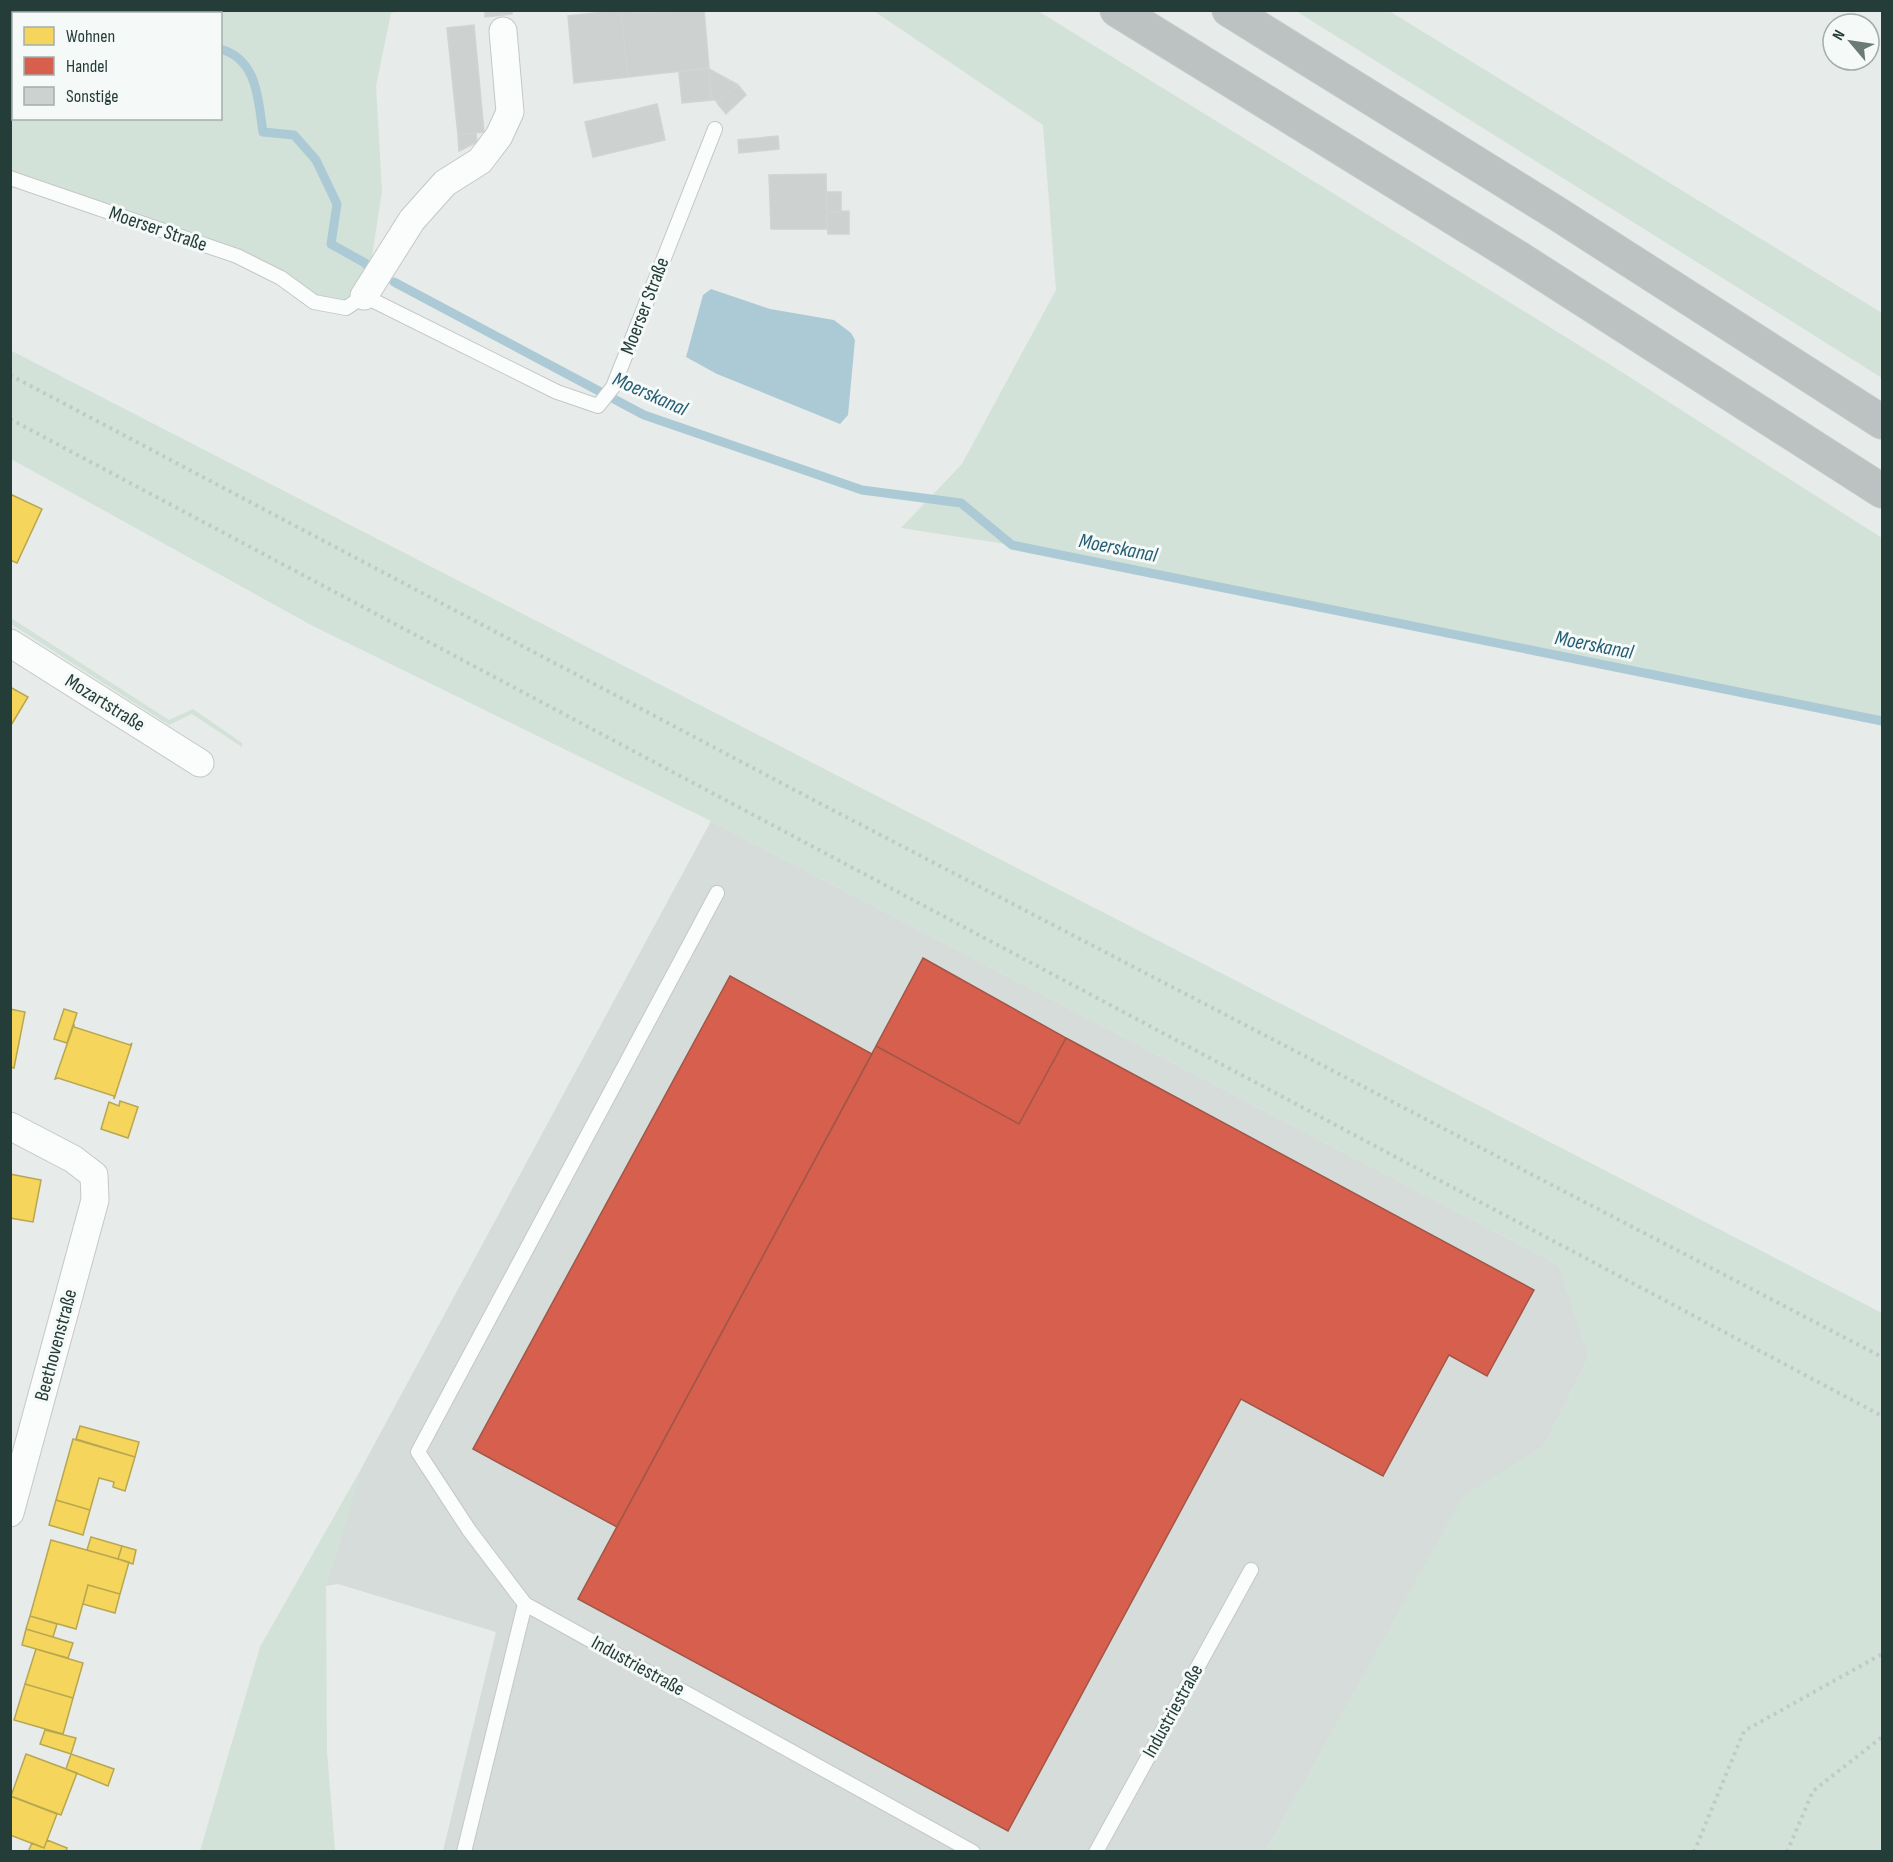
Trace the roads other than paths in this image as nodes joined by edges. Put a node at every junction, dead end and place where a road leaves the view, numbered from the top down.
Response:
1 (1117, 10) edge
2 (1229, 10) edge
3 (503, 31) dead end
4 (715, 129) dead end
5 (10, 178) edge
6 (364, 296) junction
7 (1882, 422) edge
8 (1882, 491) edge
9 (10, 643) edge
10 (200, 763) dead end
11 (717, 893) dead end
12 (10, 1126) edge
13 (10, 1513) edge
14 (1251, 1570) dead end
15 (525, 1604) junction
16 (464, 1851) edge
17 (973, 1851) edge
18 (1096, 1851) edge

1 - 8 highway
2 - 7 highway
3 - 6 street
4 - 6 lane, Moerser Straße
5 - 6 lane, Moerser Straße
9 - 10 street, Mozartstraße
11 - 15 lane
12 - 13 street, Beethovenstraße
14 - 18 lane, Industriestraße
15 - 16 lane
15 - 17 lane, Industriestraße

